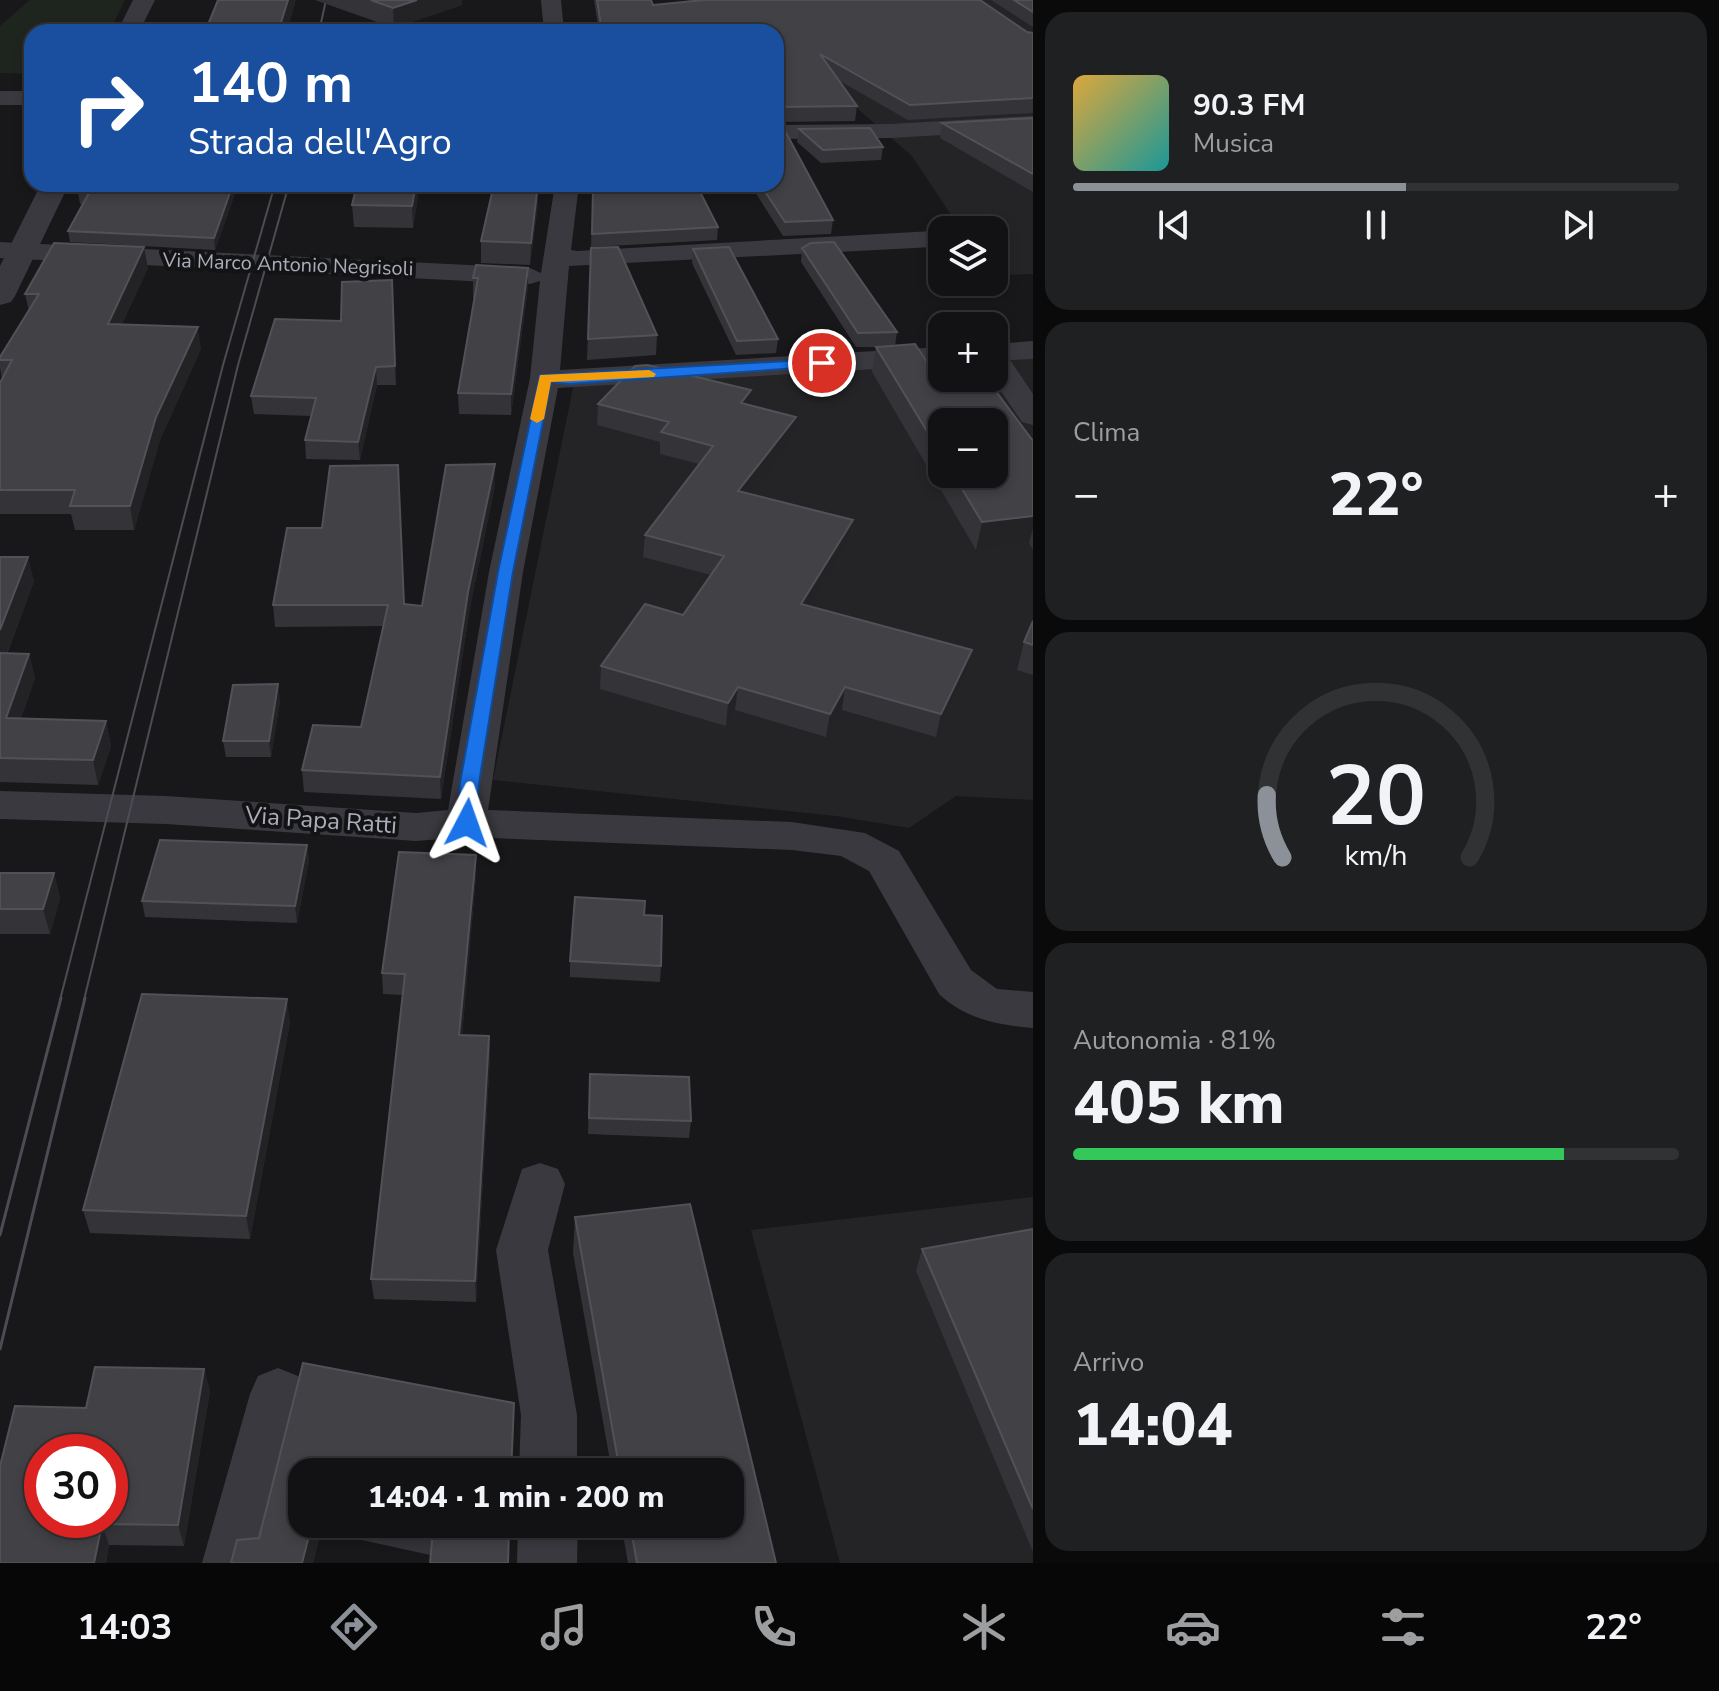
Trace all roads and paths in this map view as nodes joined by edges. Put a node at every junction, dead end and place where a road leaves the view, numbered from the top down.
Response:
1 (144, 0) edge
2 (551, 0) edge
3 (132, 24) edge
4 (553, 24) edge
5 (0, 98) edge
6 (24, 98) edge
7 (1033, 123) edge
8 (784, 132) edge
9 (50, 192) edge
10 (566, 192) edge
11 (928, 239) edge
12 (11, 250) edge
13 (556, 267) junction
14 (0, 296) edge
15 (1033, 350) edge
16 (1008, 354) edge
17 (928, 357) edge
18 (545, 378) junction
19 (1008, 378) edge
20 (1033, 416) edge
21 (0, 805) edge
22 (467, 823) junction
23 (1033, 1010) edge
24 (540, 1184) dead end
25 (278, 1394) dead end
26 (548, 1458) edge
27 (548, 1538) edge
28 (232, 1563) edge
29 (547, 1563) edge

1 - 3 street
2 - 4 street
5 - 6 street
7 - 8 street
9 - 12 street
10 - 13 street
11 - 13 street, Via Marco Antonio Negrisoli
12 - 13 street, Via Marco Antonio Negrisoli
12 - 14 street
13 - 18 street
15 - 16 street
17 - 18 street
18 - 22 street
19 - 20 street
21 - 22 street, Via Papa Ratti
22 - 23 street, Via Papa Ratti
24 - 26 street
25 - 28 street
27 - 29 street

